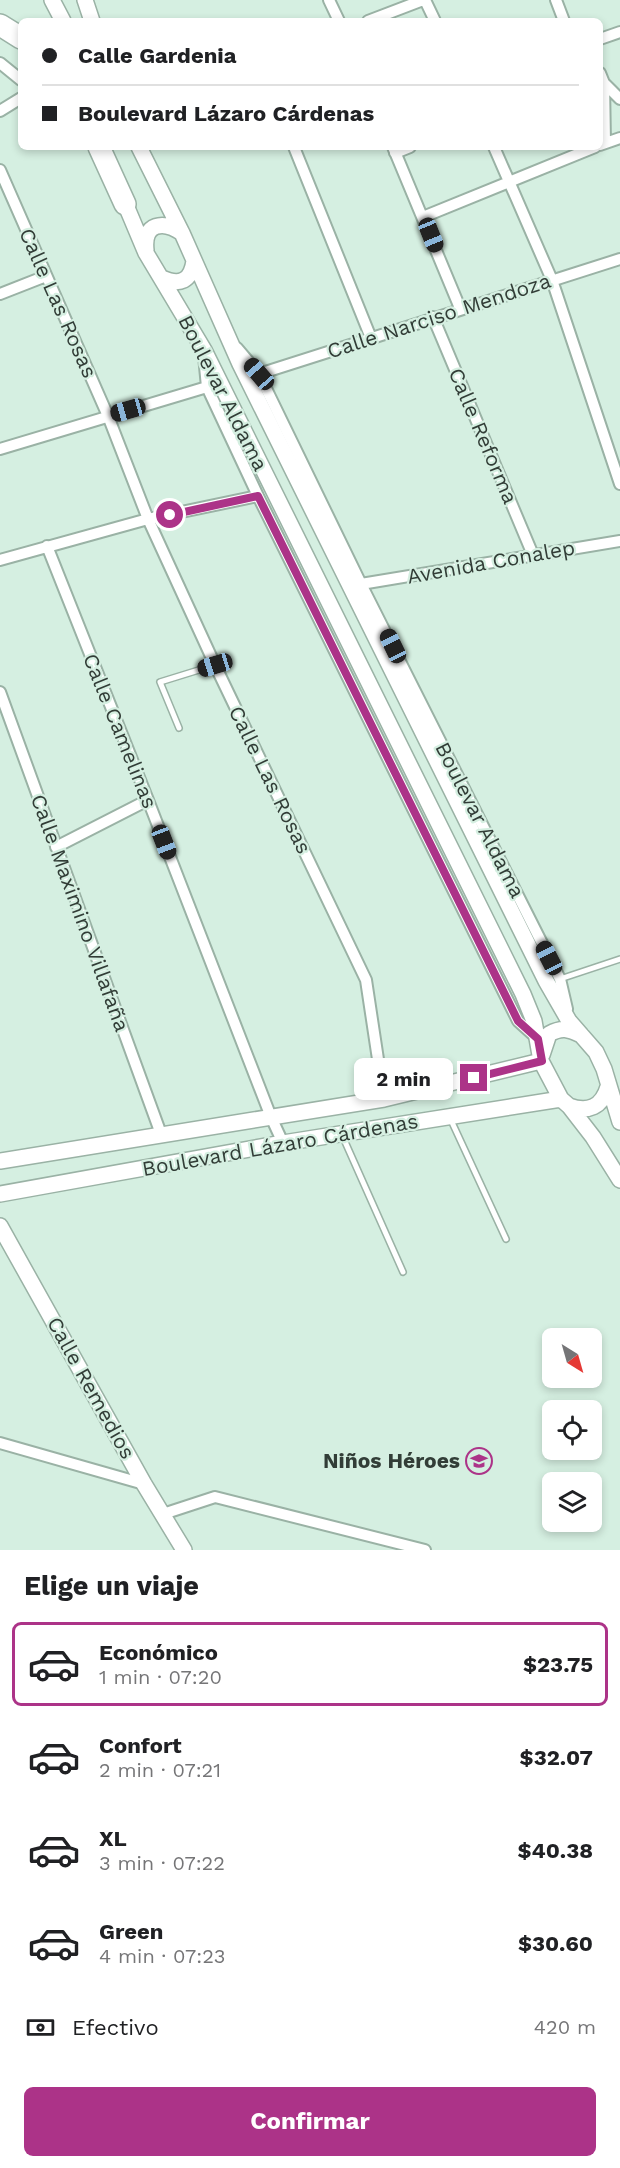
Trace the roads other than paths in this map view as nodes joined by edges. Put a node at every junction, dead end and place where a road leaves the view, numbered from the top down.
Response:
1 (52, 0) edge
2 (86, 0) edge
3 (329, 0) edge
4 (424, 0) edge
5 (556, 0) edge
6 (61, 18) edge
7 (91, 18) edge
8 (338, 18) edge
9 (376, 18) edge
10 (433, 18) edge
11 (563, 18) edge
12 (0, 25) edge
13 (620, 32) edge
14 (18, 36) edge
15 (603, 38) edge
16 (0, 63) edge
17 (18, 78) edge
18 (603, 79) edge
19 (620, 99) edge
20 (18, 100) edge
21 (0, 111) edge
22 (620, 138) edge
23 (603, 144) edge
24 (100, 150) edge
25 (108, 150) edge
26 (140, 150) edge
27 (295, 150) edge
28 (394, 150) edge
29 (495, 150) edge
30 (588, 150) edge
31 (0, 170) edge
32 (510, 181) junction
33 (125, 204) junction
34 (423, 217) junction
35 (182, 233) junction
36 (146, 253) junction
37 (620, 259) edge
38 (194, 261) junction
39 (46, 276) junction
40 (162, 278) junction
41 (552, 280) junction
42 (0, 294) edge
43 (460, 308) junction
44 (433, 317) junction
45 (228, 338) junction
46 (371, 338) junction
47 (204, 350) junction
48 (259, 374) junction
49 (207, 387) junction
50 (108, 416) junction
51 (0, 449) edge
52 (620, 484) edge
53 (258, 496) junction
54 (148, 519) junction
55 (620, 541) edge
56 (47, 546) junction
57 (533, 555) junction
58 (0, 560) edge
59 (362, 584) junction
60 (215, 665) junction
61 (0, 692) edge
62 (179, 728) dead end
63 (148, 800) junction
64 (56, 847) junction
65 (620, 959) edge
66 (560, 979) junction
67 (569, 1021) junction
68 (581, 1035) junction
69 (538, 1039) junction
70 (542, 1058) junction
71 (608, 1087) junction
72 (384, 1099) junction
73 (565, 1102) junction
74 (347, 1105) junction
75 (271, 1117) junction
76 (449, 1117) junction
77 (620, 1122) edge
78 (346, 1133) junction
79 (161, 1134) junction
80 (283, 1143) junction
81 (0, 1161) edge
82 (620, 1180) edge
83 (0, 1194) edge
84 (0, 1226) edge
85 (506, 1239) dead end
86 (403, 1272) dead end
87 (0, 1443) edge
88 (144, 1484) junction
89 (163, 1514) junction
90 (184, 1550) edge
91 (425, 1550) edge

1 - 6 street
2 - 7 street
3 - 8 street
4 - 9 street
4 - 10 street
5 - 11 street
12 - 14 highway
13 - 15 street
16 - 17 street
18 - 19 street
20 - 21 street
22 - 23 street
24 - 33 highway
25 - 33 street, Boulevar Aldama
26 - 35 street, Boulevar Aldama
27 - 46 street
28 - 34 street
29 - 32 street
30 - 32 street
31 - 39 street, Calle Las Rosas
32 - 34 street
32 - 41 street
33 - 36 street, Boulevar Aldama
34 - 43 street
35 - 36 street
35 - 38 street, Boulevar Aldama
36 - 40 street, Boulevar Aldama
37 - 41 street, Calle Narciso Mendoza
38 - 40 street
38 - 45 street, Boulevar Aldama
39 - 42 street
39 - 50 street, Calle Las Rosas
40 - 47 street, Boulevar Aldama
41 - 43 street, Calle Narciso Mendoza
41 - 52 street
43 - 44 street, Calle Narciso Mendoza
44 - 46 street, Calle Narciso Mendoza
44 - 57 street, Calle Reforma
45 - 48 street, Boulevar Aldama
45 - 67 street, Boulevar Aldama
46 - 48 street, Calle Narciso Mendoza
47 - 49 street
47 - 69 street, Boulevar Aldama
48 - 59 street, Boulevar Aldama
49 - 50 street
49 - 53 street
50 - 51 street
50 - 54 street, Calle Las Rosas
53 - 54 street
53 - 69 street
54 - 56 street
54 - 60 street, Calle Las Rosas
55 - 57 street, Avenida Conalep
56 - 58 street
56 - 63 street, Calle Camelinas
57 - 59 street, Avenida Conalep
59 - 66 street, Boulevar Aldama
60 - 62 lane
60 - 72 street, Calle Las Rosas
61 - 64 street, Calle Maximino Villafaña
63 - 64 street
63 - 75 street, Calle Camelinas
64 - 79 street, Calle Maximino Villafaña
65 - 66 lane
66 - 67 street, Boulevar Aldama
67 - 68 street, Boulevar Aldama
68 - 70 street
68 - 71 street, Boulevar Aldama
69 - 70 street, Boulevar Aldama
70 - 72 street, Boulevard Lázaro Cárdenas
70 - 73 street, Boulevar Aldama
71 - 73 street
71 - 77 street, Boulevar Aldama
72 - 74 street, Boulevard Lázaro Cárdenas
73 - 76 street, Boulevard Lázaro Cárdenas
73 - 82 street, Boulevar Aldama
74 - 75 street, Boulevard Lázaro Cárdenas
74 - 78 street
75 - 79 street, Boulevard Lázaro Cárdenas
75 - 80 street, Calle Camelinas
76 - 78 street, Boulevard Lázaro Cárdenas
76 - 85 lane
78 - 80 street, Boulevard Lázaro Cárdenas
78 - 86 lane
79 - 81 street, Boulevard Lázaro Cárdenas
80 - 83 street, Boulevard Lázaro Cárdenas
84 - 88 street, Calle Remedios
87 - 88 street
88 - 89 street, Calle Remedios
89 - 90 street, Calle Remedios
89 - 91 street

